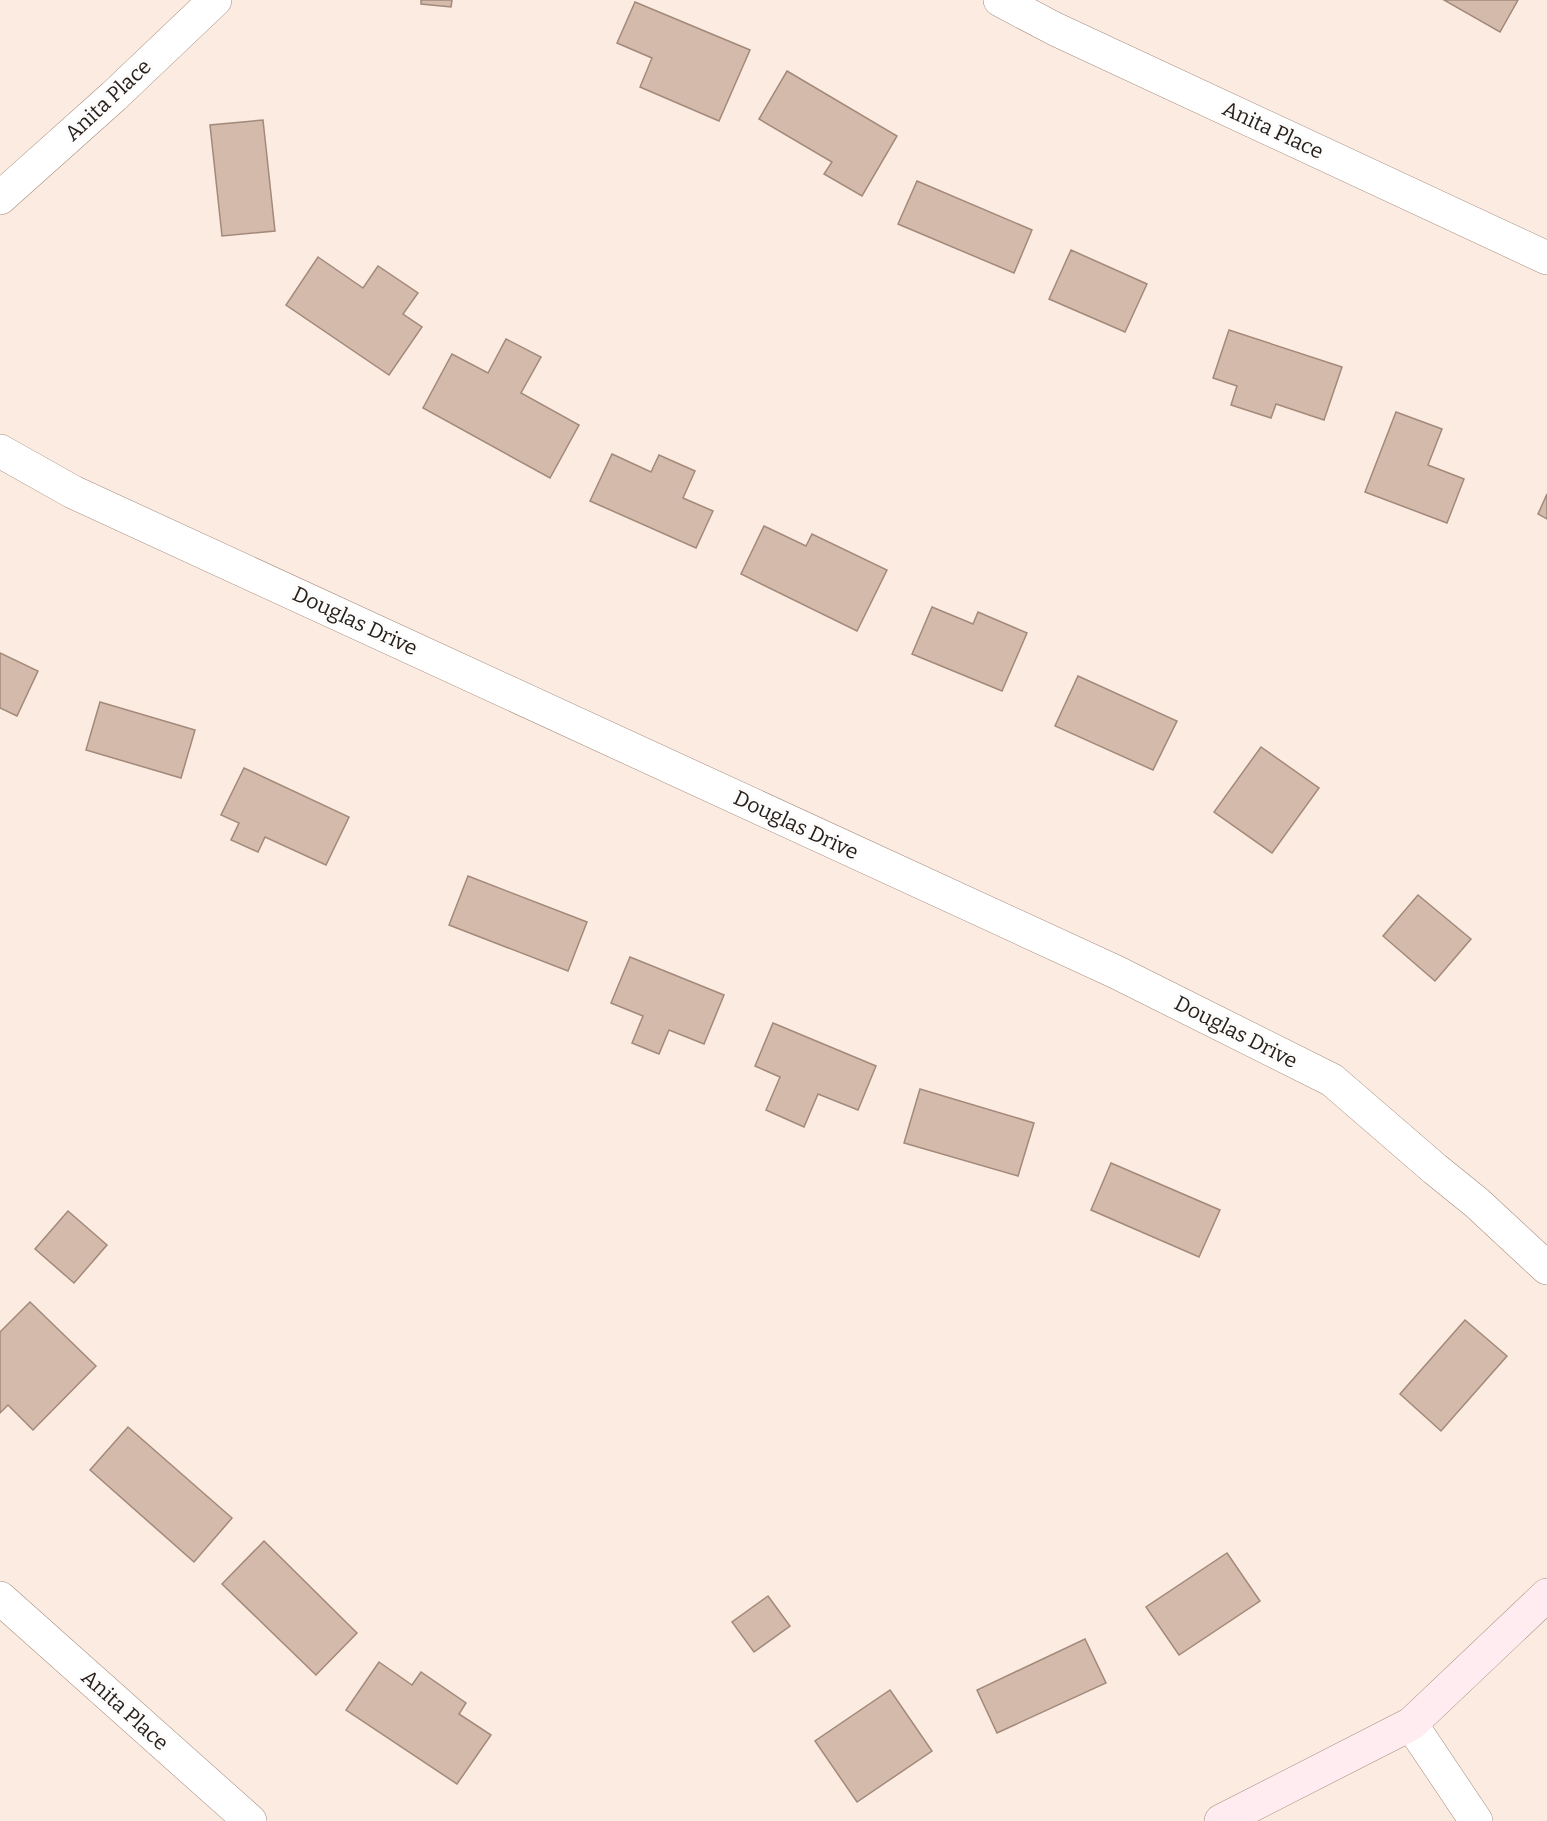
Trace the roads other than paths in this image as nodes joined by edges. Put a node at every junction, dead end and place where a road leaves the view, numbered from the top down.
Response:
1 (216, 0) edge
2 (1000, 0) edge
3 (0, 198) edge
4 (1547, 258) edge
5 (0, 451) edge
6 (1547, 1268) edge
7 (1547, 1594) edge
8 (0, 1598) edge
9 (1411, 1724) junction
10 (250, 1821) edge
11 (1221, 1821) edge
12 (1476, 1821) edge

1 - 3 street, Anita Place
2 - 4 street, Anita Place
5 - 6 street, Douglas Drive
7 - 9 street
8 - 10 street, Anita Place
9 - 11 street
9 - 12 street

